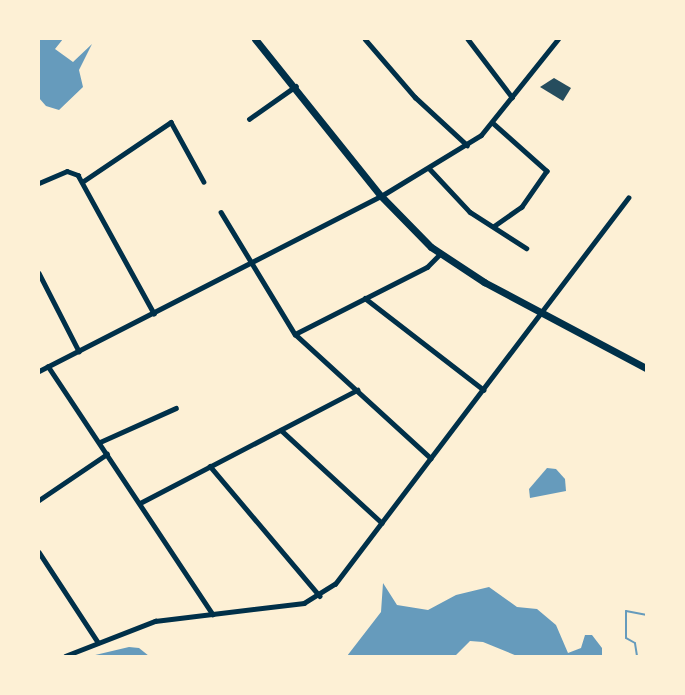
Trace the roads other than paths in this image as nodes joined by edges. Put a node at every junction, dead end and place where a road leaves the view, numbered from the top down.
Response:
1 (255, 39) edge
2 (365, 39) edge
3 (468, 39) edge
4 (558, 39) edge
5 (296, 86) junction
6 (512, 97) junction
7 (249, 119) dead end
8 (493, 123) junction
9 (467, 145) junction
10 (429, 168) junction
11 (82, 182) junction
12 (204, 182) dead end
13 (39, 183) edge
14 (381, 196) junction
15 (628, 198) dead end
16 (221, 212) dead end
17 (495, 226) junction
18 (526, 248) dead end
19 (440, 254) junction
20 (250, 264) junction
21 (39, 273) edge
22 (365, 298) junction
23 (154, 313) junction
24 (542, 313) junction
25 (296, 334) junction
26 (79, 351) junction
27 (48, 366) junction
28 (646, 368) edge
29 (39, 371) edge
30 (357, 390) junction
31 (484, 390) junction
32 (176, 408) dead end
33 (281, 430) junction
34 (100, 442) junction
35 (107, 454) junction
36 (431, 458) junction
37 (210, 466) junction
38 (39, 500) edge
39 (140, 503) junction
40 (382, 523) junction
41 (39, 552) edge
42 (320, 596) junction
43 (213, 614) junction
44 (98, 642) junction
45 (65, 656) edge

1 - 5 main road
2 - 9 street
3 - 6 street
4 - 6 street
5 - 7 street
5 - 14 main road
6 - 8 street
8 - 9 street
8 - 17 street
9 - 10 street
10 - 14 street
10 - 17 street
11 - 12 street
11 - 13 street
11 - 23 street
14 - 19 main road
14 - 20 street
15 - 24 street
16 - 20 street
17 - 18 street
19 - 22 street
19 - 24 main road
20 - 23 street
20 - 25 street
21 - 26 street
22 - 25 street
22 - 31 street
23 - 26 street
24 - 28 main road
24 - 31 street
25 - 30 street
26 - 27 street
27 - 29 street
27 - 34 street
30 - 33 street
30 - 36 street
31 - 36 street
32 - 34 street
33 - 37 street
33 - 40 street
34 - 35 street
35 - 38 street
35 - 39 street
36 - 40 street
37 - 39 street
37 - 42 street
39 - 43 street
40 - 42 street
41 - 44 street
42 - 43 street
43 - 44 street
44 - 45 street

